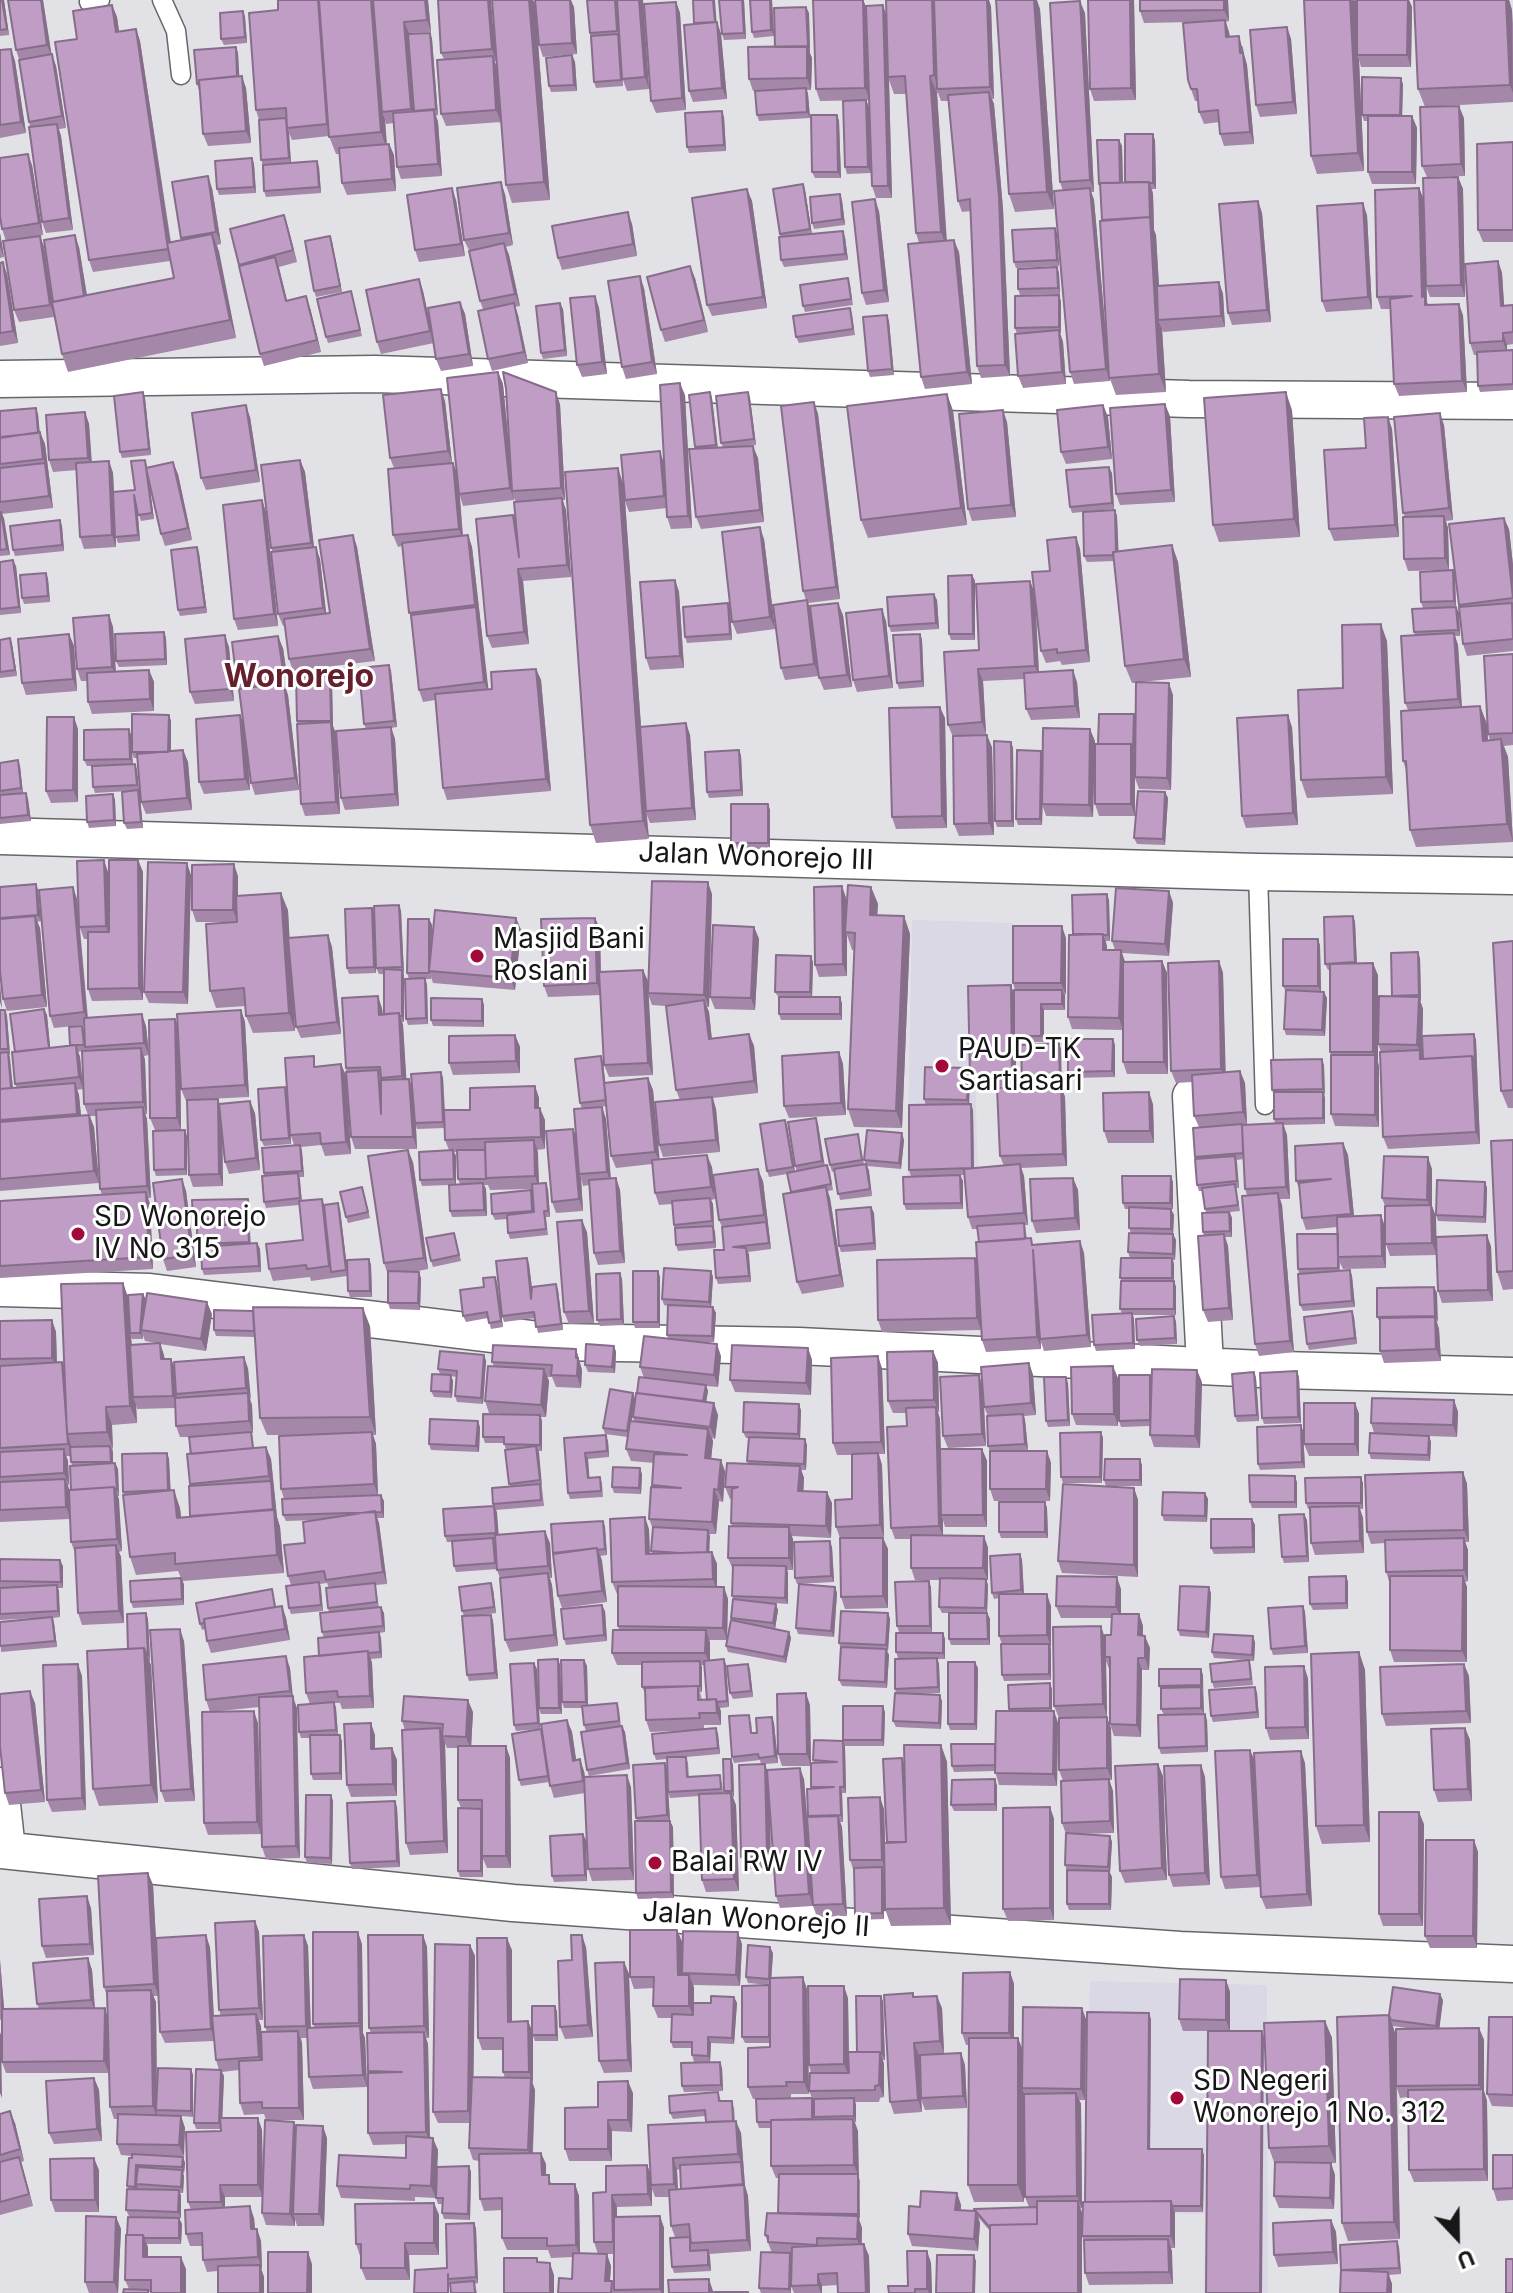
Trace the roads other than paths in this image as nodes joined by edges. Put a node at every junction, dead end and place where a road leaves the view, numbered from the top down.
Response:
1 (162, 0) edge
2 (181, 75) dead end
3 (0, 379) edge
4 (1513, 401) edge
5 (0, 836) edge
6 (1258, 872) junction
7 (1513, 876) edge
8 (1191, 1096) edge
9 (1265, 1105) dead end
10 (0, 1288) edge
11 (1205, 1365) junction
12 (1513, 1376) edge
13 (0, 1786) edge
14 (4, 1850) edge
15 (1513, 1964) edge

1 - 2 lane
3 - 4 street
5 - 6 street, Jalan Wonorejo III
6 - 7 street, Jalan Wonorejo III
6 - 9 lane
8 - 11 street
10 - 11 street
11 - 12 street
13 - 14 street
14 - 15 street, Jalan Wonorejo II

